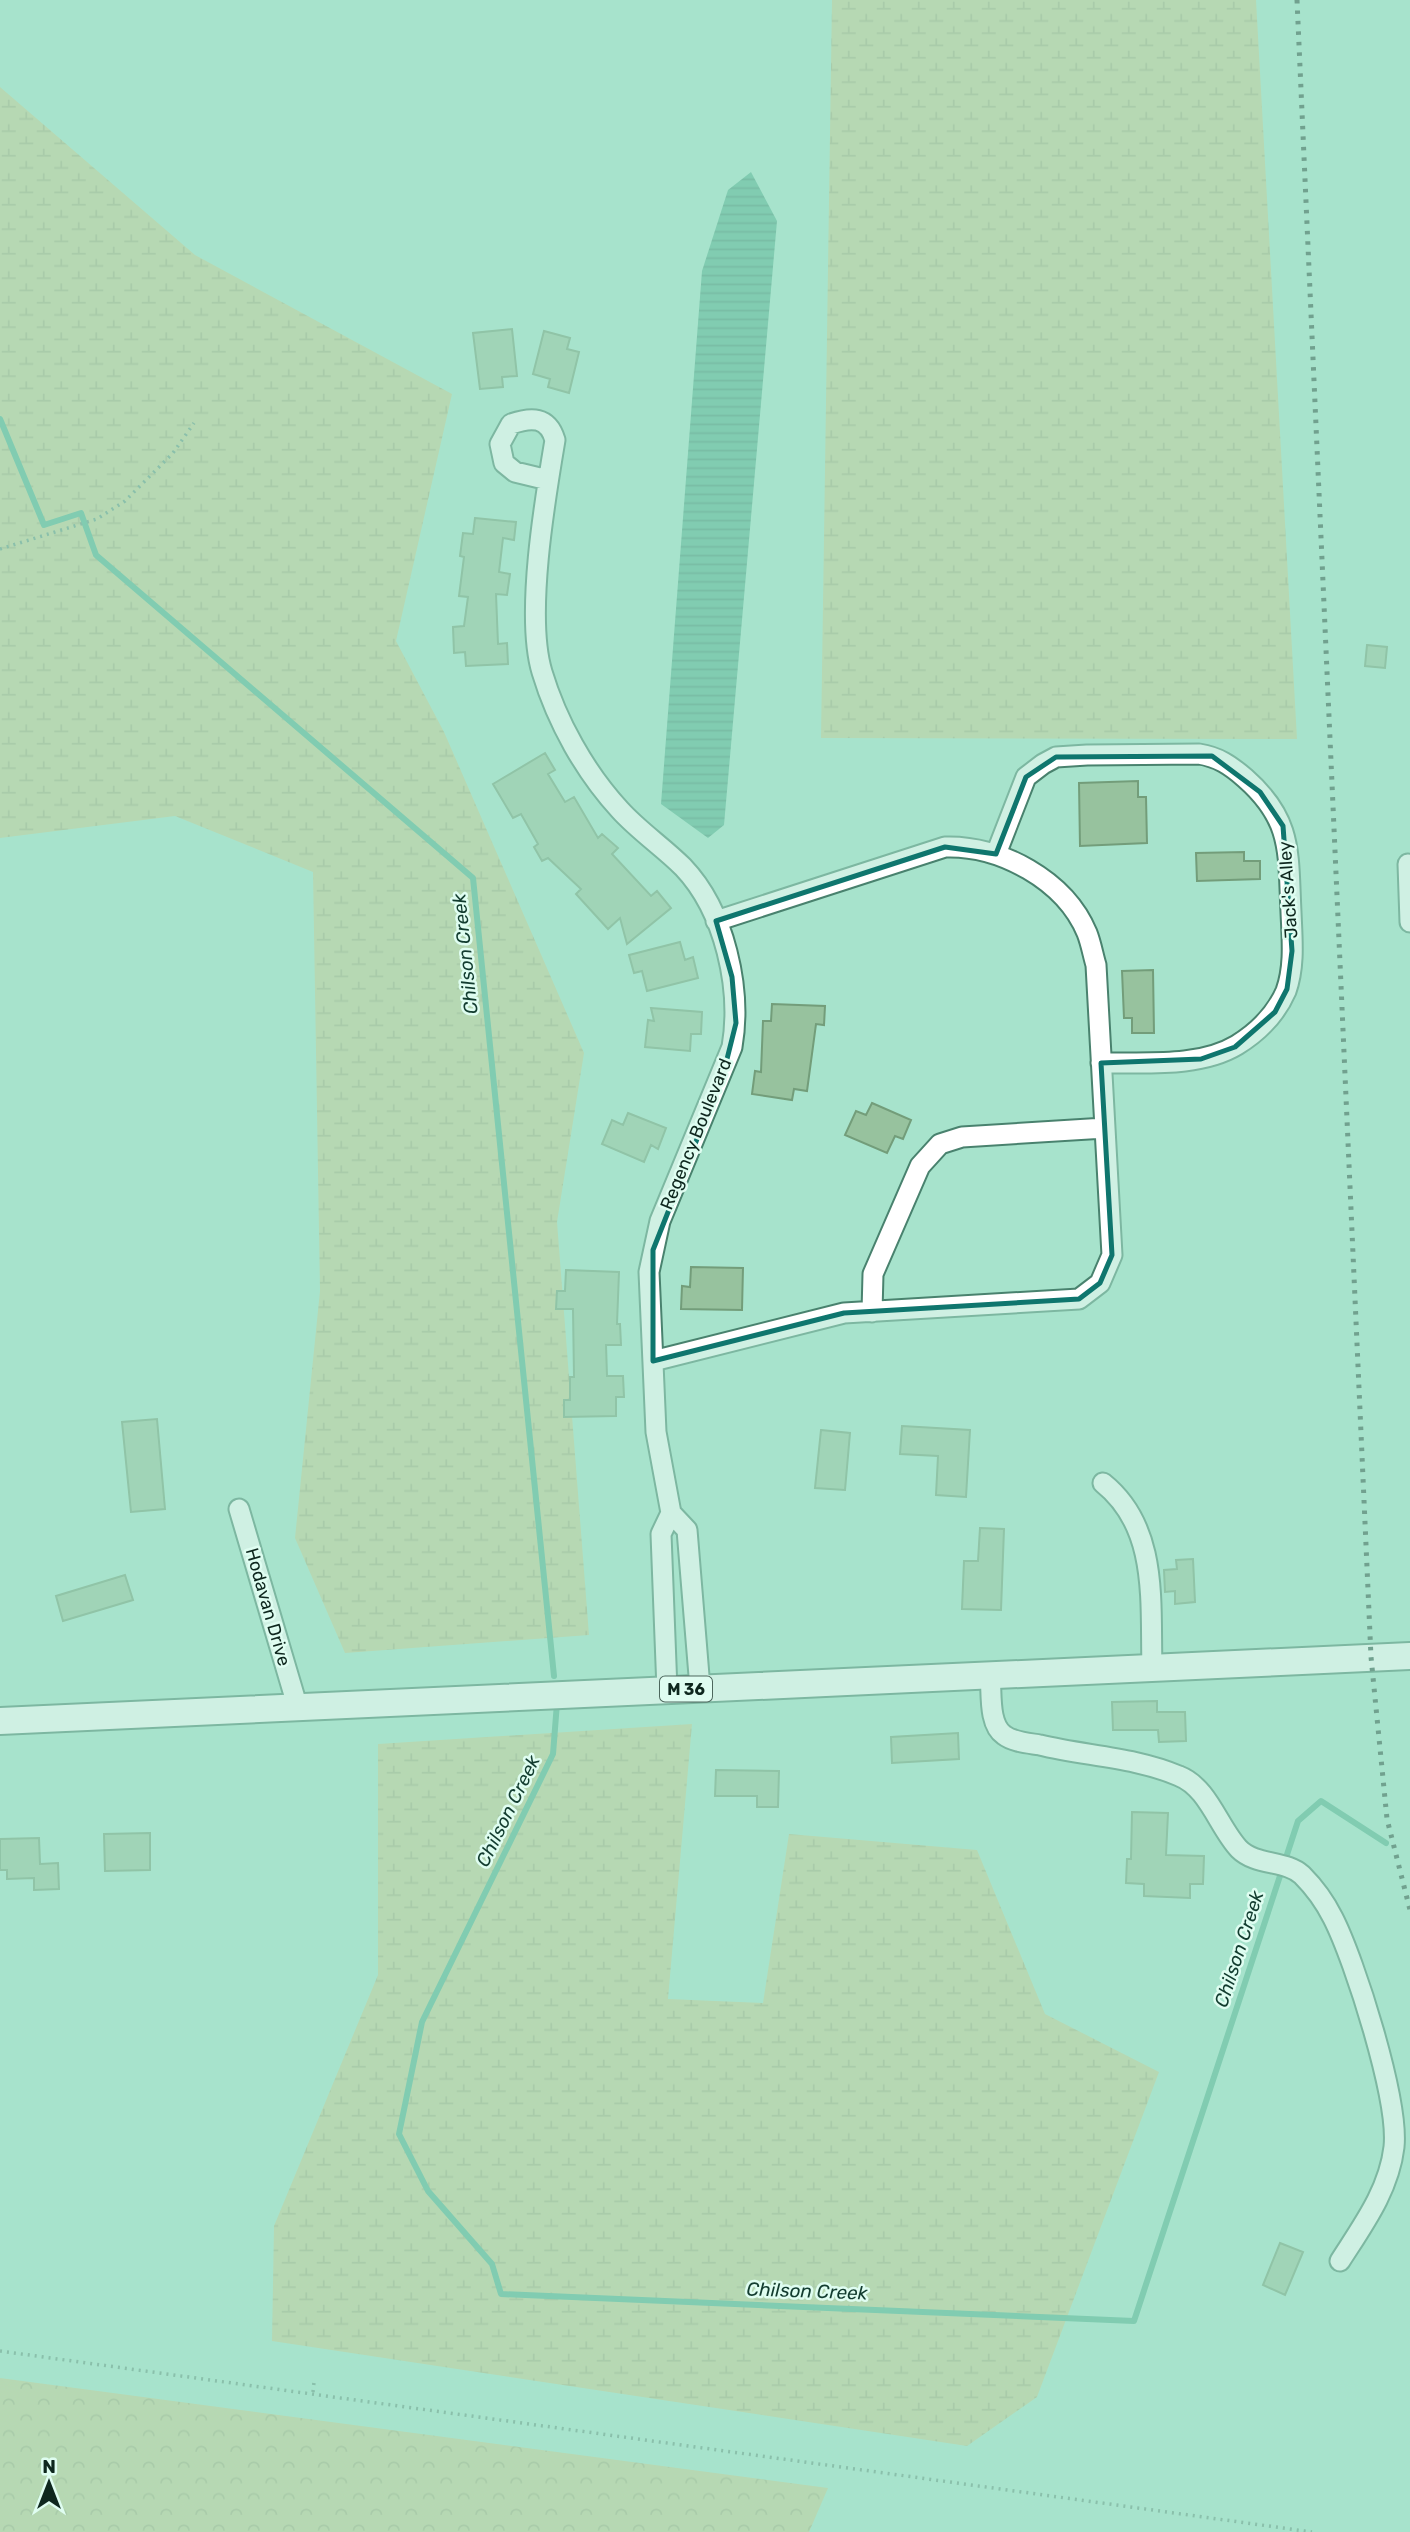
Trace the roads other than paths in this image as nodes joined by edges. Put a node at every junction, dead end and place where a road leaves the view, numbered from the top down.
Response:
1 (548, 480) dead end
2 (996, 854) junction
3 (1408, 864) dead end
4 (716, 921) junction
5 (1410, 922) edge
6 (1101, 1063) junction
7 (1105, 1128) junction
8 (872, 1312) junction
9 (653, 1361) junction
10 (1103, 1483) dead end
11 (239, 1509) dead end
12 (671, 1513) junction
13 (1410, 1656) edge
14 (1152, 1667) junction
15 (990, 1675) junction
16 (700, 1688) junction
17 (667, 1690) junction
18 (297, 1705) junction
19 (0, 1720) edge
20 (1340, 2261) dead end

1 - 4 street, Regency Boulevard
2 - 4 street
2 - 6 street
2 - 6 street, Jack's Alley
3 - 5 street
4 - 9 street, Regency Boulevard
6 - 7 street
7 - 8 street
7 - 8 street
8 - 9 street
9 - 12 street, Regency Boulevard
10 - 14 street
11 - 18 street, Hodavan Drive
12 - 16 street, Regency Boulevard
12 - 17 street, Regency Boulevard
13 - 14 main road, M 36
14 - 15 main road, M 36
15 - 16 main road, M 36
15 - 20 street
16 - 17 main road, M 36
17 - 18 main road, M 36
18 - 19 main road, M 36

